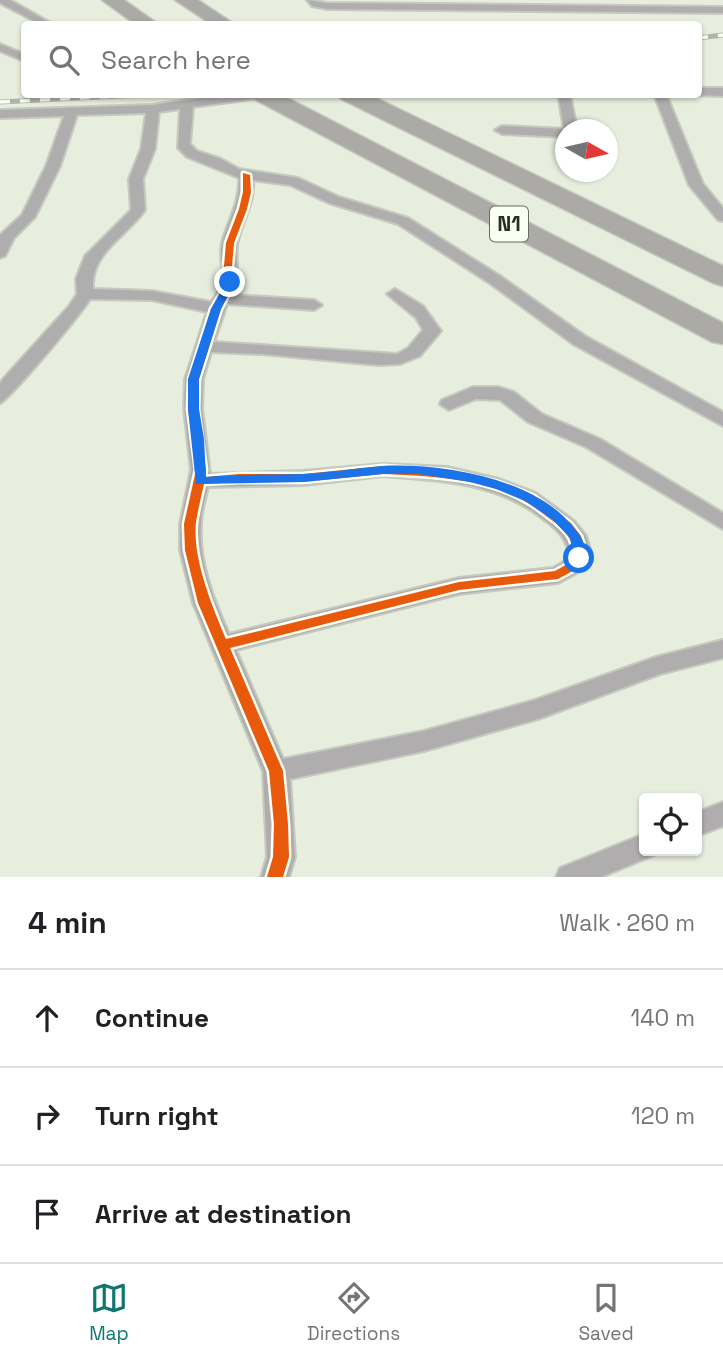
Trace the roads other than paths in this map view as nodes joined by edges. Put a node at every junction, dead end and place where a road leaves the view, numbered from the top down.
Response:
1 (2, 0) edge
2 (111, 0) edge
3 (184, 0) edge
4 (312, 0) edge
5 (387, 3) edge
6 (641, 5) edge
7 (723, 10) edge
8 (41, 21) edge
9 (143, 21) edge
10 (219, 21) edge
11 (0, 47) edge
12 (21, 57) edge
13 (702, 92) edge
14 (723, 93) edge
15 (234, 98) edge
16 (268, 98) edge
17 (565, 98) edge
18 (662, 98) edge
19 (357, 99) edge
20 (187, 105) junction
21 (153, 109) junction
22 (72, 112) junction
23 (0, 114) edge
24 (569, 119) edge
25 (502, 130) dead end
26 (555, 133) edge
27 (246, 176) junction
28 (723, 217) edge
29 (0, 253) edge
30 (723, 277) edge
31 (85, 294) junction
32 (395, 294) dead end
33 (219, 304) junction
34 (314, 306) dead end
35 (723, 335) edge
36 (204, 348) junction
37 (0, 397) edge
38 (449, 404) dead end
39 (723, 420) edge
40 (200, 481) junction
41 (723, 522) edge
42 (221, 645) junction
43 (723, 649) edge
44 (276, 771) junction
45 (723, 814) edge
46 (702, 822) edge
47 (639, 848) edge
48 (275, 877) edge
49 (570, 877) edge

1 - 8 street
2 - 9 highway
3 - 10 highway
4 - 5 street
5 - 6 street
6 - 7 street
11 - 12 street
13 - 14 street
15 - 20 street
16 - 35 highway, N1
17 - 24 street
18 - 28 street
19 - 30 highway, N1
20 - 21 street
20 - 27 street
21 - 22 street
21 - 31 street
22 - 23 street
22 - 29 street
25 - 26 street
27 - 33 street
27 - 39 street
31 - 33 street
31 - 37 street
32 - 36 street
33 - 34 street
33 - 36 street
36 - 40 street
38 - 41 street
40 - 42 street
40 - 42 street
42 - 44 street
43 - 44 street
44 - 48 street
45 - 46 street
47 - 49 street

